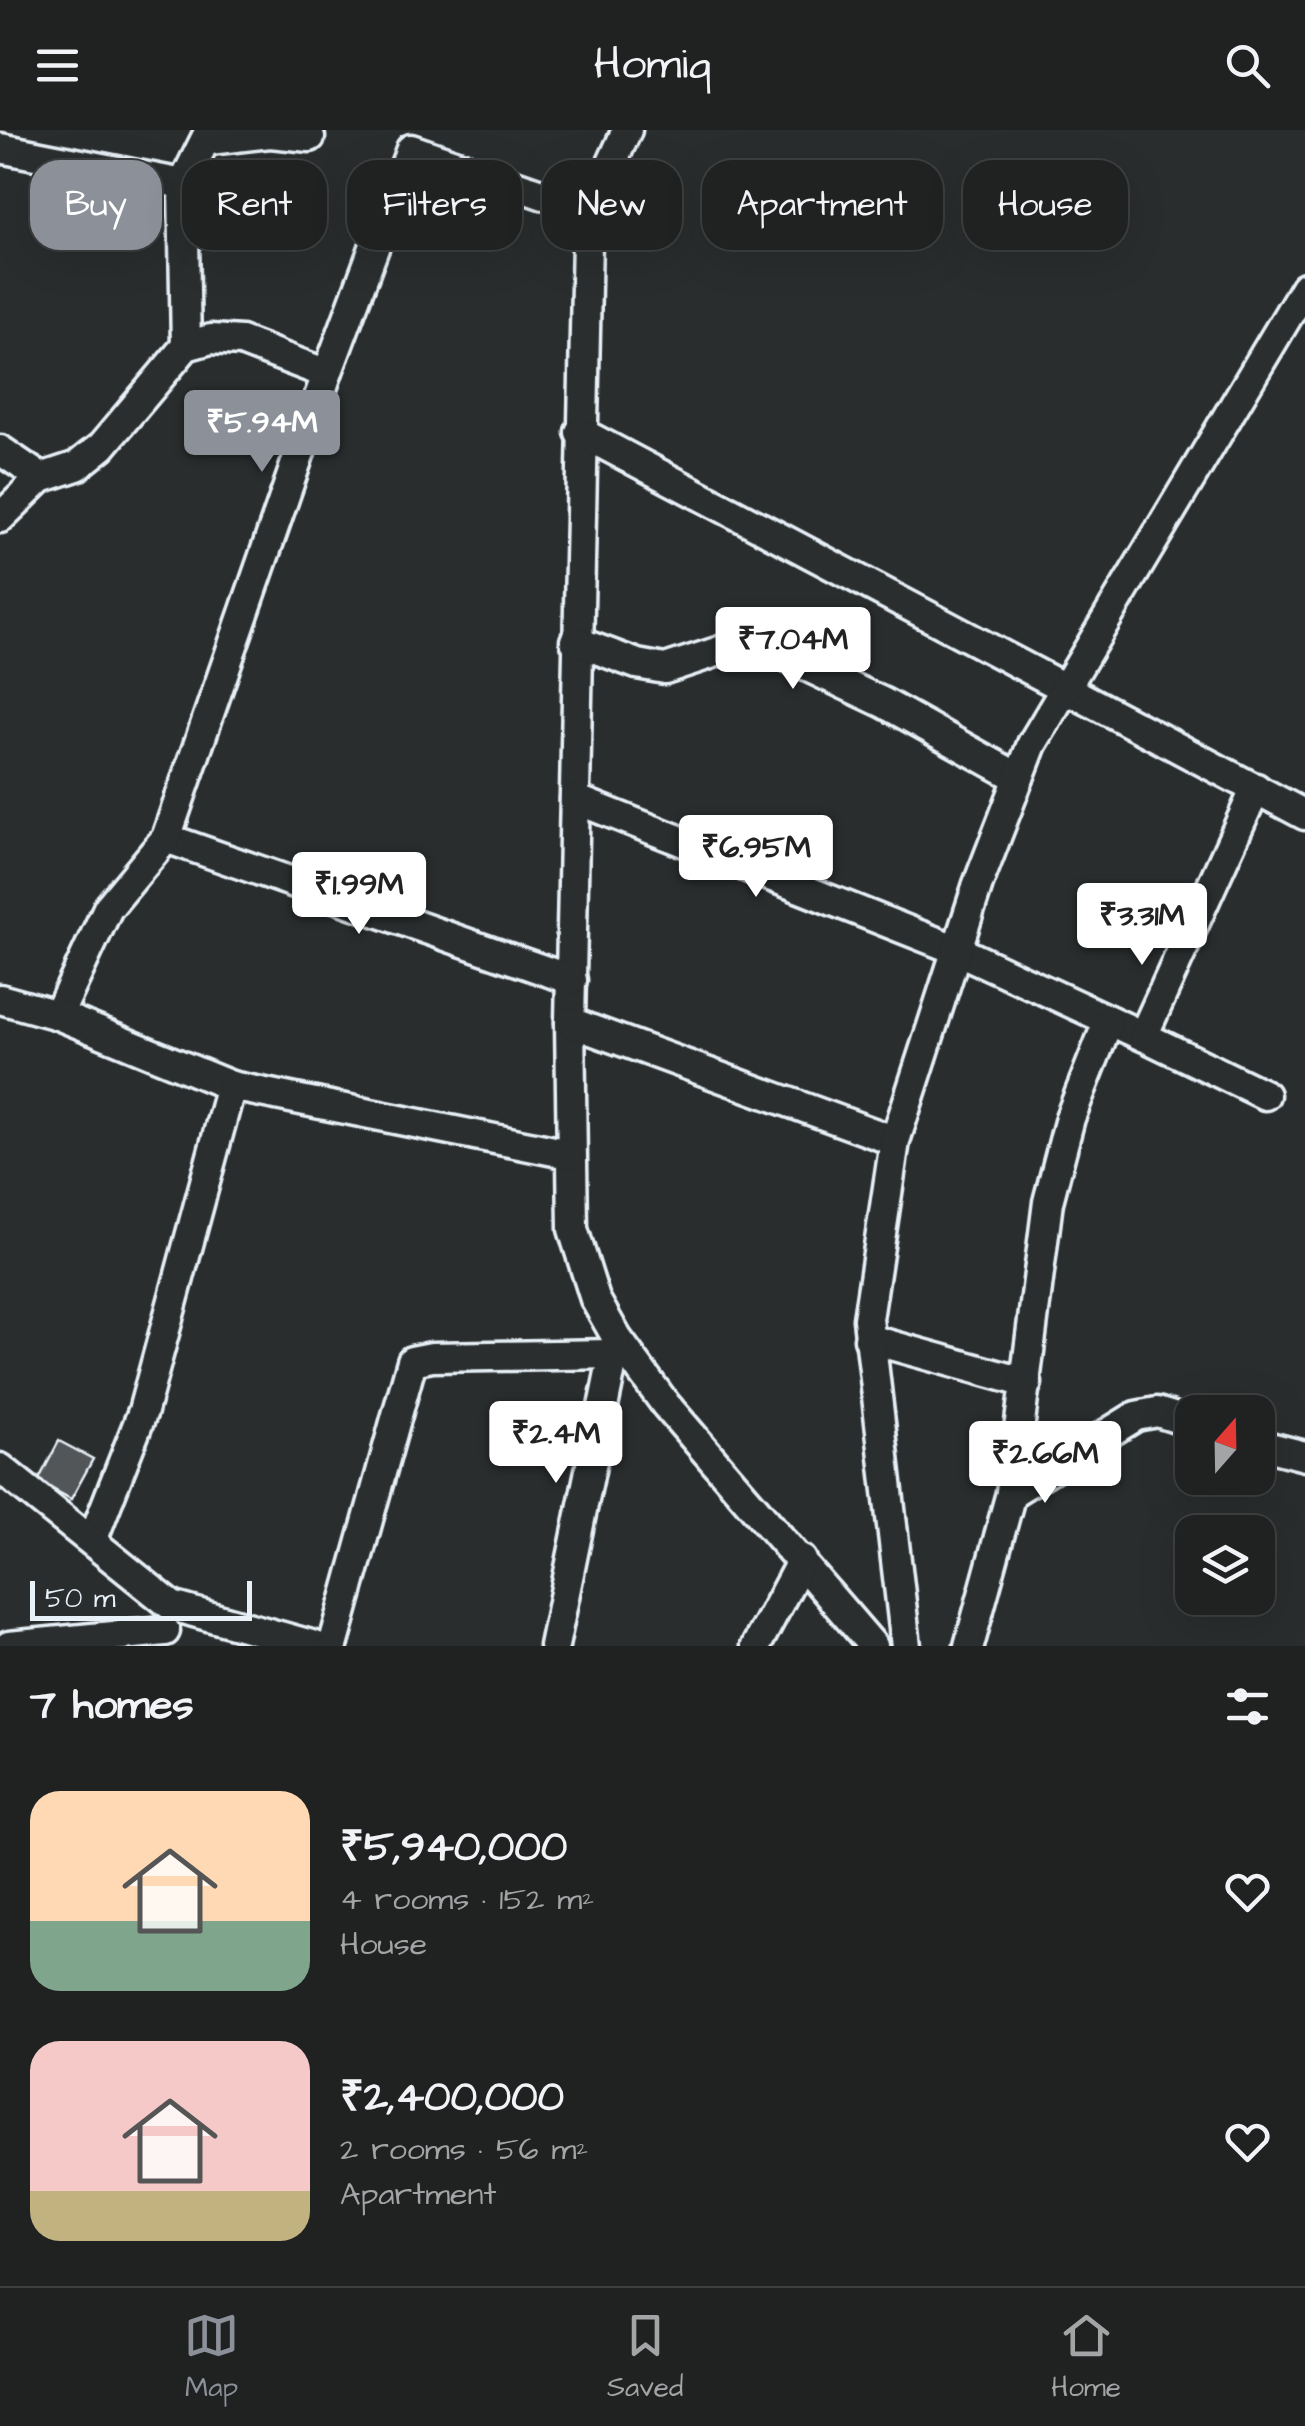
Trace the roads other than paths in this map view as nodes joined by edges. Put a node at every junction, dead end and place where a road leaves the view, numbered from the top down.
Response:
1 (627, 130) edge
2 (210, 135) edge
3 (310, 138) dead end
4 (413, 139) edge
5 (0, 148) edge
6 (196, 160) edge
7 (613, 160) edge
8 (182, 184) edge
9 (542, 191) edge
10 (184, 250) edge
11 (588, 250) edge
12 (1305, 287) edge
13 (186, 346) junction
14 (328, 374) junction
15 (580, 432) junction
16 (0, 450) edge
17 (40, 478) junction
18 (0, 518) edge
19 (575, 640) junction
20 (1066, 685) junction
21 (1019, 778) junction
22 (1256, 788) junction
23 (575, 799) junction
24 (1305, 815) edge
25 (166, 838) junction
26 (957, 950) junction
27 (572, 980) junction
28 (0, 999) edge
29 (58, 1015) junction
30 (570, 1022) junction
31 (1108, 1022) junction
32 (1142, 1036) junction
33 (231, 1086) junction
34 (1264, 1095) dead end
35 (895, 1141) junction
36 (569, 1154) junction
37 (869, 1340) junction
38 (616, 1346) junction
39 (1027, 1383) junction
40 (1175, 1418) edge
41 (1275, 1448) edge
42 (1305, 1456) edge
43 (0, 1468) edge
44 (1010, 1494) junction
45 (92, 1541) junction
46 (802, 1560) junction
47 (166, 1628) edge
48 (9, 1646) edge
49 (314, 1646) edge
50 (332, 1646) edge
51 (554, 1646) edge
52 (756, 1646) edge
53 (873, 1646) edge
54 (906, 1646) edge
55 (969, 1646) edge

1 - 7 street
2 - 3 street
2 - 6 street
4 - 9 street
4 - 14 street
5 - 8 street
10 - 13 street
11 - 15 street
12 - 20 street
13 - 14 street
13 - 17 street
14 - 25 street
15 - 19 street
15 - 20 street
16 - 17 street
17 - 18 street
19 - 21 street
19 - 23 street
20 - 21 street
20 - 22 street
21 - 26 street
22 - 24 street
22 - 32 street
23 - 26 street
23 - 27 street
25 - 27 street
25 - 29 street
26 - 31 street
26 - 35 street
27 - 30 street
28 - 29 street
29 - 33 street
30 - 35 street
30 - 36 street
31 - 32 street
31 - 39 street
32 - 34 street
33 - 36 street
33 - 45 street
35 - 37 street
36 - 38 street
37 - 39 street
37 - 54 street
38 - 46 street
38 - 50 street
38 - 51 street
39 - 44 street
40 - 44 street
41 - 42 street
43 - 45 street
44 - 55 street
45 - 47 street
46 - 52 street
46 - 53 street
47 - 48 street
47 - 49 street

